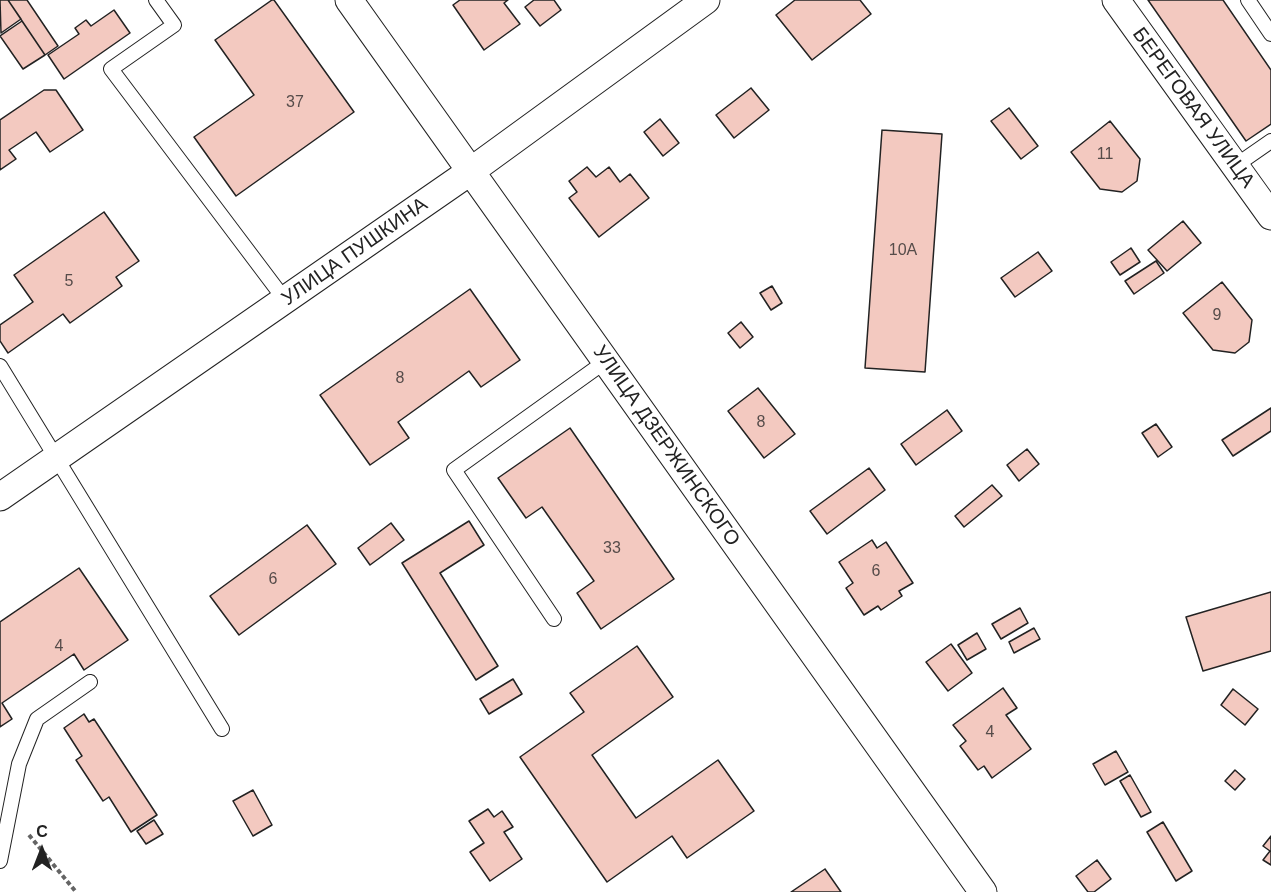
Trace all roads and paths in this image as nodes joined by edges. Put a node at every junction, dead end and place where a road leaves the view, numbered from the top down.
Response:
1 (156, 0) edge
2 (349, 0) edge
3 (706, 0) edge
4 (1116, 0) edge
5 (1248, 0) edge
6 (1271, 34) edge
7 (1271, 141) edge
8 (1234, 166) junction
9 (471, 171) junction
10 (1271, 216) edge
11 (285, 300) junction
12 (606, 361) junction
13 (0, 366) edge
14 (56, 458) junction
15 (0, 497) edge
16 (554, 619) dead end
17 (90, 682) dead end
18 (222, 729) dead end
19 (10, 812) junction
20 (0, 861) edge
21 (76, 892) edge
22 (983, 892) edge

1 - 11 lane
2 - 9 street, УЛИЦА ДЗЕРЖИНСКОГО
3 - 9 street, УЛИЦА ПУШКИНА
4 - 8 street, БЕРЕГОВАЯ УЛИЦА
5 - 6 lane
7 - 8 lane
8 - 10 street, БЕРЕГОВАЯ УЛИЦА
9 - 11 street, УЛИЦА ПУШКИНА
9 - 12 street, УЛИЦА ДЗЕРЖИНСКОГО
11 - 14 street, УЛИЦА ПУШКИНА
12 - 16 lane
12 - 22 street, УЛИЦА ДЗЕРЖИНСКОГО
13 - 14 lane
14 - 15 street, УЛИЦА ПУШКИНА
14 - 18 lane
17 - 19 lane
19 - 20 lane
19 - 21 path

